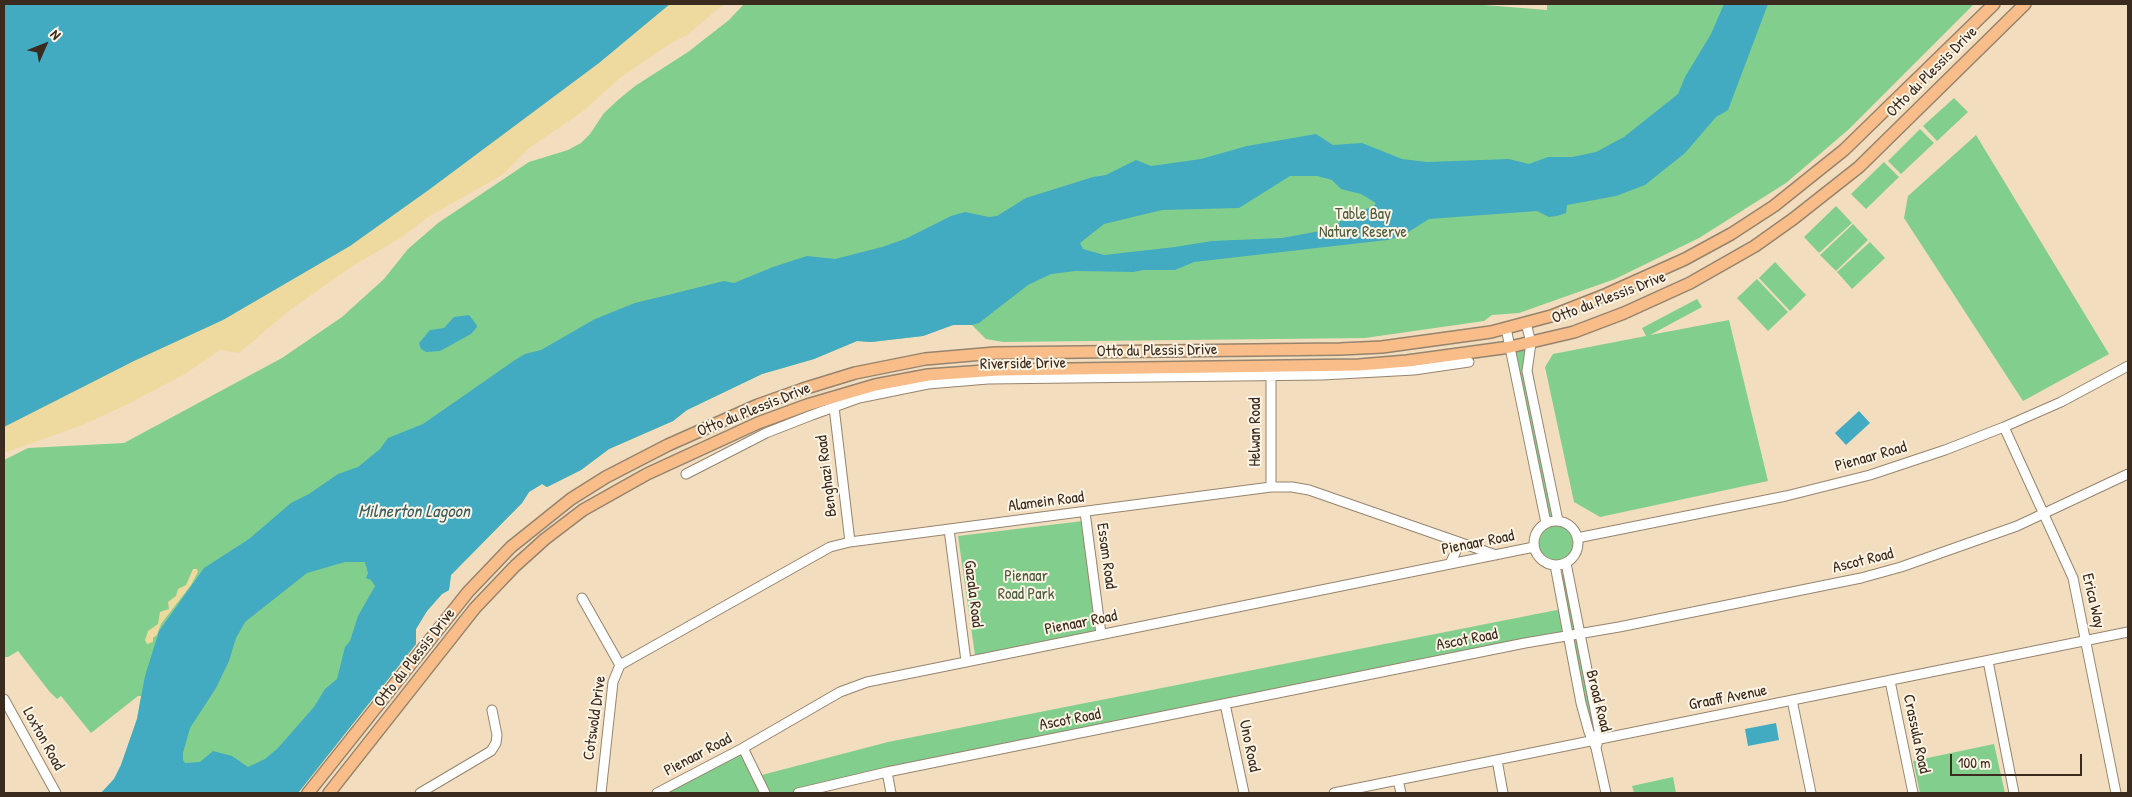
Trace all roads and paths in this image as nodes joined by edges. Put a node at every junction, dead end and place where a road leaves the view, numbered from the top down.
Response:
1 (1994, 4) edge
2 (2025, 4) edge
3 (1526, 323) junction
4 (1506, 328) junction
5 (1531, 343) junction
6 (1510, 347) junction
7 (1469, 362) dead end
8 (2128, 366) edge
9 (1271, 376) junction
10 (834, 407) junction
11 (1535, 415) junction
12 (1524, 416) junction
13 (2004, 427) junction
14 (686, 474) dead end
15 (2128, 474) edge
16 (1272, 487) junction
17 (1085, 512) junction
18 (2045, 514) junction
19 (1558, 521) junction
20 (1546, 523) junction
21 (949, 530) junction
22 (1577, 538) junction
23 (1455, 541) junction
24 (850, 542) junction
25 (1534, 547) junction
26 (1496, 555) junction
27 (1566, 563) junction
28 (1450, 564) junction
29 (1554, 565) junction
30 (582, 598) dead end
31 (2128, 632) edge
32 (1580, 633) junction
33 (1101, 634) junction
34 (1568, 635) junction
35 (2086, 640) junction
36 (1988, 661) junction
37 (966, 662) junction
38 (620, 665) junction
39 (1890, 681) junction
40 (4, 699) edge
41 (1792, 700) junction
42 (1225, 704) junction
43 (492, 710) dead end
44 (1596, 743) junction
45 (743, 748) junction
46 (1497, 760) junction
47 (887, 772) junction
48 (1398, 780) junction
49 (56, 793) edge
50 (308, 793) edge
51 (329, 793) edge
52 (420, 793) edge
53 (601, 793) edge
54 (657, 793) edge
55 (765, 793) edge
56 (798, 793) edge
57 (891, 793) edge
58 (1244, 793) edge
59 (1334, 793) edge
60 (1401, 793) edge
61 (1503, 793) edge
62 (1606, 793) edge
63 (1811, 793) edge
64 (1914, 793) edge
65 (2014, 793) edge
66 (2116, 793) edge

1 - 3 main road, Otto du Plessis Drive
2 - 5 main road, Otto du Plessis Drive
3 - 4 main road, Otto du Plessis Drive
3 - 5 street
4 - 6 street
4 - 50 main road, Otto du Plessis Drive
5 - 6 main road, Otto du Plessis Drive
5 - 11 street
6 - 12 street
6 - 51 main road, Otto du Plessis Drive
7 - 9 street, Riverside Drive
8 - 13 street, Pienaar Road
9 - 10 street, Riverside Drive
9 - 16 street, Helwan Road
10 - 14 street, Riverside Drive
10 - 24 street, Benghazi Road
11 - 12 street
11 - 19 street
12 - 20 street
13 - 18 street, Erica Way
13 - 22 street, Pienaar Road
15 - 18 street, Ascot Road
16 - 17 street, Alamein Road
16 - 23 street, Alamein Road
17 - 21 street, Alamein Road
17 - 33 street, Essam Road
18 - 32 street, Ascot Road
18 - 35 street, Erica Way
19 - 20 street
19 - 22 street
20 - 25 street
21 - 24 street, Alamein Road
21 - 37 street, Gazala Road
22 - 27 street
23 - 26 street, Alamein Road
23 - 28 street
24 - 38 street, Alamein Road
25 - 26 street, Pienaar Road
25 - 29 street
26 - 28 street, Pienaar Road
27 - 29 street
27 - 32 street, Broad Road
28 - 33 street, Pienaar Road
29 - 34 street, Broad Road
30 - 38 street, Cotswold Drive
31 - 35 street, Graaff Avenue
32 - 34 street, Ascot Road
32 - 44 street, Broad Road
33 - 37 street, Pienaar Road
34 - 42 street, Ascot Road
34 - 44 street, Broad Road
35 - 36 street, Graaff Avenue
35 - 66 street, Erica Way
36 - 39 street, Graaff Avenue
36 - 65 street
37 - 45 street, Pienaar Road
38 - 53 street, Cotswold Drive
39 - 41 street, Graaff Avenue
39 - 64 street, Crassula Road
40 - 49 street, Loxton Road
41 - 44 street, Graaff Avenue
41 - 63 street
42 - 47 street, Ascot Road
42 - 58 street, Uno Road
43 - 52 street
44 - 46 street, Graaff Avenue
44 - 62 street
45 - 54 street, Pienaar Road
45 - 55 street
46 - 48 street, Graaff Avenue
46 - 61 street
47 - 56 street, Ascot Road
47 - 57 street
48 - 59 street, Graaff Avenue
48 - 60 street

